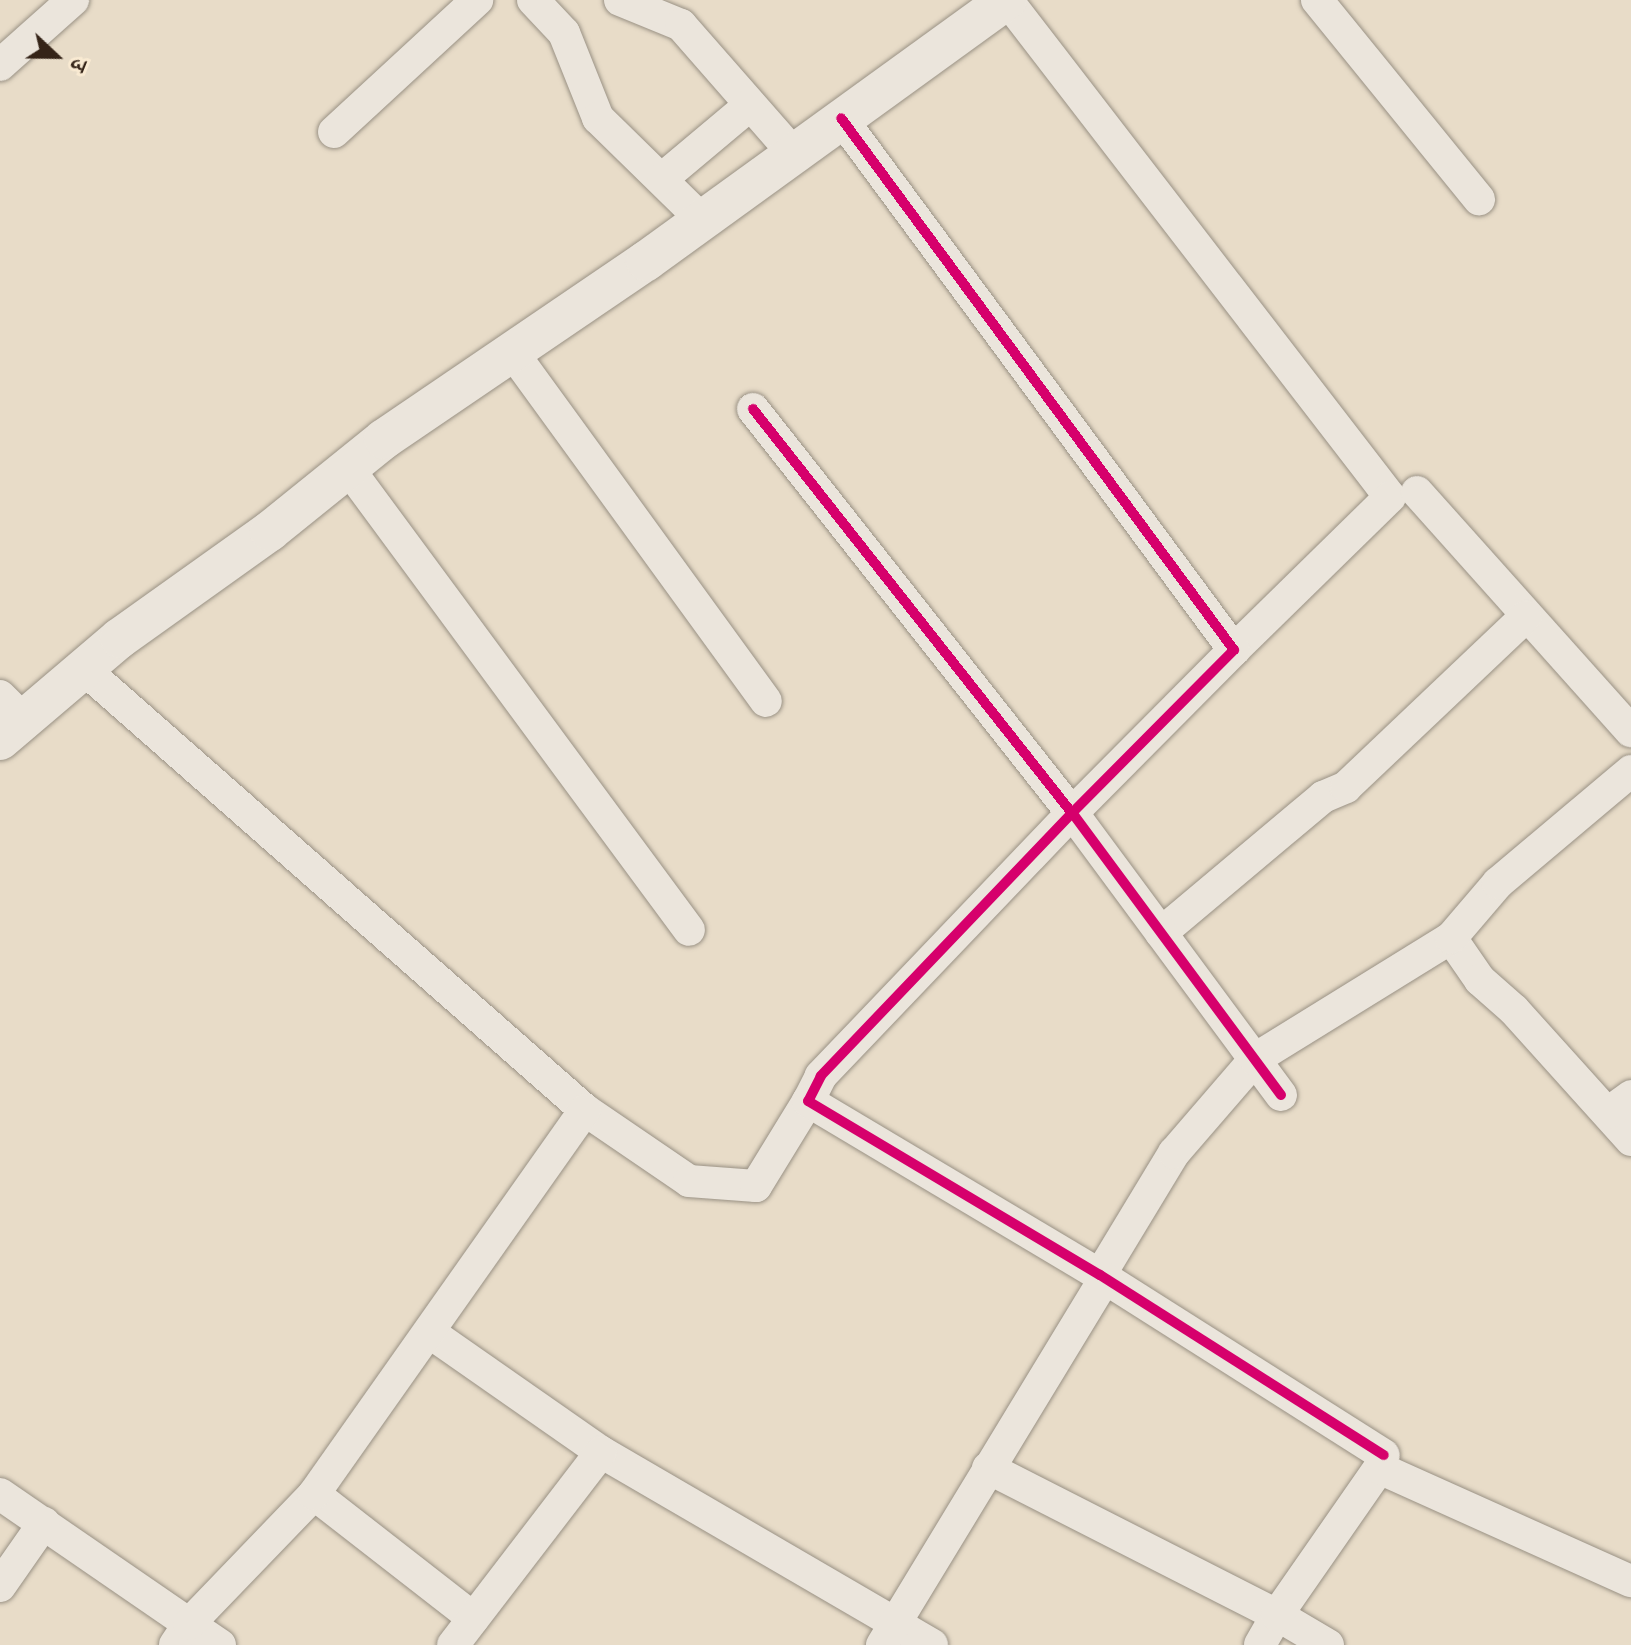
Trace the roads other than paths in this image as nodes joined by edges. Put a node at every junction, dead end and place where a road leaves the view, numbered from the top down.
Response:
1 (73, 0) edge
2 (477, 0) edge
3 (533, 0) edge
4 (620, 0) edge
5 (1007, 0) edge
6 (1317, 0) edge
7 (0, 65) edge
8 (750, 105) junction
9 (841, 118) junction
10 (334, 132) dead end
11 (793, 153) junction
12 (663, 178) junction
13 (1479, 199) dead end
14 (702, 220) junction
15 (513, 353) junction
16 (753, 409) dead end
17 (348, 468) junction
18 (1417, 492) dead end
19 (1526, 616) junction
20 (1234, 650) junction
21 (85, 670) junction
22 (766, 701) dead end
23 (9, 719) edge
24 (1631, 731) edge
25 (1631, 771) edge
26 (1072, 813) junction
27 (689, 930) dead end
28 (1161, 933) junction
29 (1451, 938) junction
30 (1255, 1059) junction
31 (1281, 1095) dead end
32 (808, 1101) junction
33 (1620, 1104) edge
34 (585, 1110) junction
35 (1631, 1140) edge
36 (1102, 1276) junction
37 (432, 1334) junction
38 (601, 1452) junction
39 (1384, 1455) dead end
40 (988, 1468) junction
41 (0, 1494) edge
42 (314, 1494) junction
43 (44, 1523) junction
44 (1631, 1581) edge
45 (0, 1586) edge
46 (1277, 1615) junction
47 (473, 1618) junction
48 (182, 1634) edge
49 (889, 1634) edge
50 (220, 1645) edge
51 (453, 1645) edge
52 (932, 1645) edge
53 (1260, 1645) edge
54 (1328, 1645) edge

1 - 7 street
2 - 10 street
3 - 12 street
4 - 8 street
5 - 9 street
5 - 20 street
6 - 13 street
8 - 11 street
8 - 12 street
9 - 11 street
9 - 20 street
11 - 14 street
12 - 14 street
14 - 15 street
15 - 17 street
15 - 22 street
16 - 26 street
17 - 21 street
17 - 27 street
18 - 19 street
19 - 24 street
19 - 28 street
20 - 26 street
21 - 23 street
21 - 34 street
25 - 29 street
26 - 28 street
26 - 32 street
28 - 30 street
29 - 30 street
29 - 33 street
30 - 31 street
30 - 36 street
32 - 34 street
32 - 36 street
33 - 35 street
34 - 37 street
36 - 39 street
36 - 40 street
37 - 38 street
37 - 42 street
38 - 47 street
38 - 49 street
40 - 46 street
40 - 49 street
41 - 43 street
42 - 47 street
42 - 48 street
43 - 45 street
43 - 48 street
44 - 46 street
46 - 53 street
46 - 54 street
47 - 51 street
48 - 50 street
49 - 52 street

